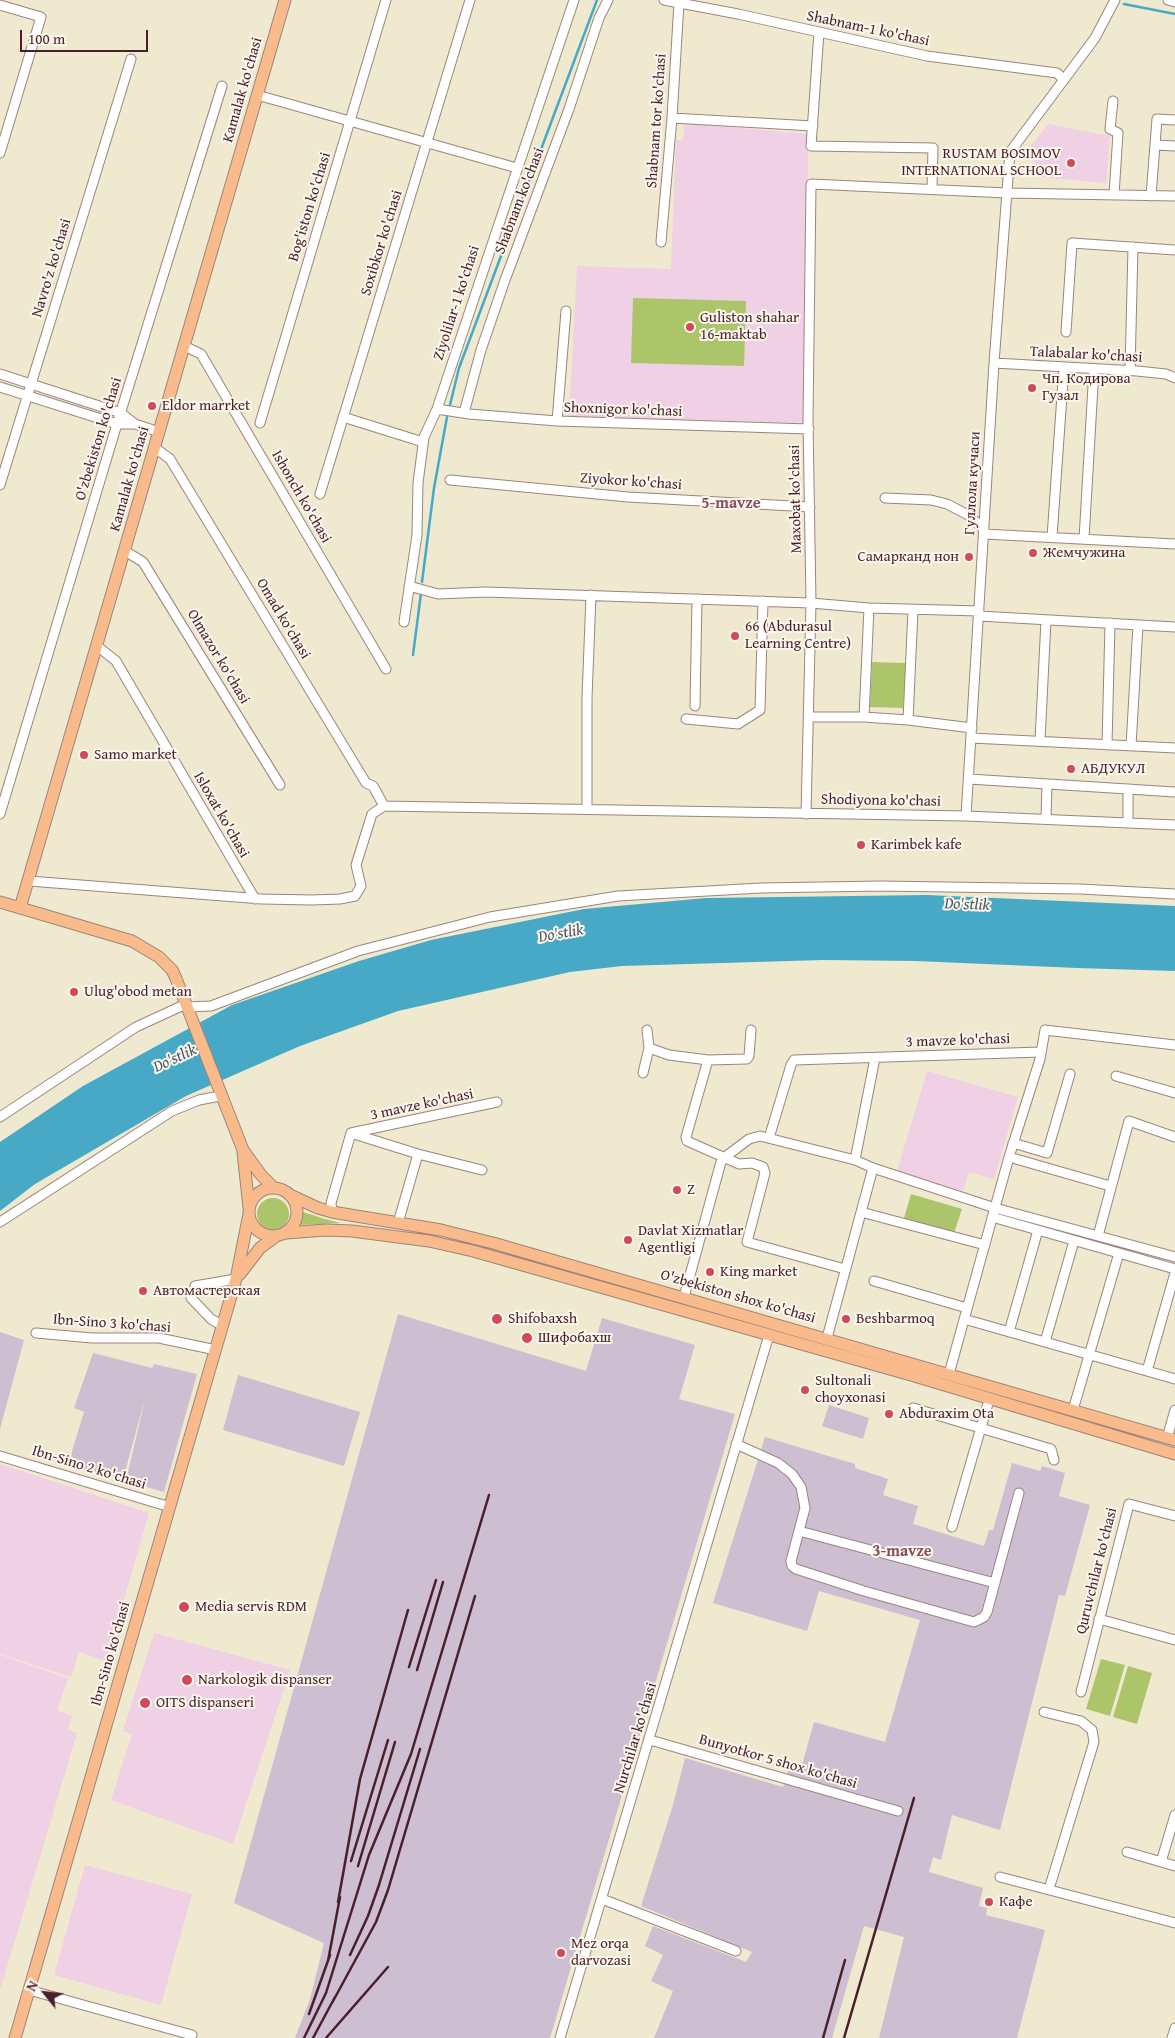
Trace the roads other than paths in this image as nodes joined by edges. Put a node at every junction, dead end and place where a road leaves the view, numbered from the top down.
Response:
1 (285, 0) edge
2 (386, 0) edge
3 (470, 0) edge
4 (574, 0) edge
5 (608, 0) edge
6 (664, 0) edge
7 (1116, 0) edge
8 (1168, 0) edge
9 (1175, 2) edge
10 (679, 3) junction
11 (0, 5) edge
12 (819, 32) junction
13 (131, 59) dead end
14 (1064, 80) junction
15 (222, 86) dead end
16 (257, 95) junction
17 (1113, 101) dead end
18 (672, 118) junction
19 (1175, 120) edge
20 (350, 121) junction
21 (813, 126) junction
22 (427, 142) junction
23 (1155, 145) junction
24 (1175, 146) edge
25 (0, 153) edge
26 (517, 168) junction
27 (932, 190) junction
28 (1007, 193) junction
29 (1114, 195) junction
30 (1151, 196) junction
31 (1175, 196) edge
32 (661, 242) dead end
33 (1133, 247) junction
34 (1175, 250) edge
35 (566, 311) dead end
36 (1066, 332) dead end
37 (184, 346) junction
38 (994, 363) junction
39 (1064, 367) junction
40 (1094, 369) junction
41 (1130, 371) junction
42 (0, 374) edge
43 (1175, 378) edge
44 (31, 384) junction
45 (0, 387) edge
46 (28, 396) junction
47 (436, 409) junction
48 (121, 413) junction
49 (464, 413) junction
50 (343, 417) junction
51 (557, 421) junction
52 (260, 423) dead end
53 (117, 424) junction
54 (135, 424) junction
55 (809, 429) junction
56 (160, 432) junction
57 (423, 442) junction
58 (155, 448) junction
59 (450, 480) dead end
60 (0, 484) edge
61 (320, 494) dead end
62 (885, 498) dead end
63 (810, 508) junction
64 (984, 531) junction
65 (1052, 537) junction
66 (1084, 539) junction
67 (1175, 544) edge
68 (125, 551) junction
69 (409, 586) junction
70 (591, 595) junction
71 (697, 599) junction
72 (763, 601) junction
73 (811, 603) junction
74 (869, 608) junction
75 (913, 610) junction
76 (979, 613) junction
77 (1046, 620) junction
78 (404, 622) dead end
79 (1110, 623) junction
80 (1138, 625) junction
81 (1175, 627) edge
82 (97, 646) junction
83 (386, 669) dead end
84 (695, 706) dead end
85 (809, 717) junction
86 (864, 717) junction
87 (686, 719) dead end
88 (908, 720) junction
89 (971, 733) junction
90 (1040, 742) junction
91 (1106, 745) junction
92 (1131, 746) junction
93 (1175, 748) edge
94 (968, 779) junction
95 (1047, 784) junction
96 (280, 785) dead end
97 (1128, 789) junction
98 (1175, 792) edge
99 (384, 806) junction
100 (586, 809) junction
101 (0, 814) edge
102 (806, 814) junction
103 (966, 816) junction
104 (1046, 819) junction
105 (1128, 823) junction
106 (1175, 825) edge
107 (29, 881) junction
108 (1175, 894) edge
109 (255, 899) junction
110 (0, 902) edge
111 (20, 908) junction
112 (188, 1009) junction
113 (647, 1030) dead end
114 (751, 1030) dead end
115 (1175, 1045) edge
116 (649, 1048) junction
117 (1041, 1052) junction
118 (875, 1058) junction
119 (708, 1060) junction
120 (643, 1073) dead end
121 (1070, 1074) dead end
122 (1116, 1076) dead end
123 (1175, 1093) edge
124 (219, 1094) junction
125 (498, 1102) dead end
126 (0, 1116) edge
127 (351, 1133) junction
128 (1175, 1137) edge
129 (769, 1138) junction
130 (1013, 1144) junction
131 (243, 1150) junction
132 (418, 1154) junction
133 (725, 1157) junction
134 (1009, 1157) junction
135 (855, 1160) junction
136 (873, 1168) junction
137 (482, 1170) dead end
138 (1110, 1186) junction
139 (274, 1188) junction
140 (290, 1195) junction
141 (249, 1212) junction
142 (332, 1212) junction
143 (860, 1212) junction
144 (994, 1213) junction
145 (0, 1222) edge
146 (398, 1222) junction
147 (1038, 1230) junction
148 (281, 1235) junction
149 (1098, 1236) junction
150 (1074, 1240) junction
151 (985, 1245) junction
152 (1119, 1253) junction
153 (1175, 1255) edge
154 (845, 1269) junction
155 (1175, 1271) edge
156 (236, 1279) junction
157 (874, 1281) dead end
158 (195, 1286) dead end
159 (684, 1297) junction
160 (190, 1298) dead end
161 (967, 1308) junction
162 (964, 1318) junction
163 (223, 1326) junction
164 (36, 1332) dead end
165 (1009, 1332) junction
166 (769, 1335) junction
167 (827, 1338) junction
168 (1045, 1342) junction
169 (216, 1350) junction
170 (1090, 1354) junction
171 (1147, 1371) junction
172 (949, 1374) junction
173 (1175, 1379) edge
174 (989, 1400) junction
175 (912, 1408) dead end
176 (1073, 1410) junction
177 (1175, 1410) edge
178 (981, 1427) junction
179 (1171, 1439) edge
180 (736, 1444) junction
181 (1175, 1454) edge
182 (0, 1456) edge
183 (1054, 1460) dead end
184 (1019, 1493) dead end
185 (170, 1507) junction
186 (1175, 1516) edge
187 (952, 1527) dead end
188 (799, 1531) junction
189 (995, 1583) junction
190 (1099, 1619) junction
191 (1175, 1640) edge
192 (1081, 1692) dead end
193 (1044, 1712) dead end
194 (650, 1740) junction
195 (898, 1811) dead end
196 (1175, 1815) edge
197 (1127, 1852) dead end
198 (1161, 1862) junction
199 (1175, 1866) edge
200 (1000, 1877) dead end
201 (1049, 1889) junction
202 (602, 1899) junction
203 (1175, 1923) edge
204 (736, 1951) dead end
205 (29, 1990) junction
206 (1175, 2028) edge
207 (192, 2035) dead end
208 (14, 2038) edge
209 (560, 2038) edge
210 (1172, 2038) edge

1 - 16 main road, Kamalak ko'chasi
2 - 20 street, Bog'iston ko'chasi
3 - 22 street, Soxibkor ko'chasi
4 - 26 street, Ziyolilar-1 ko'chasi
5 - 49 street, Shabnam ko'chasi
6 - 10 street, Shabnam-1 ko'chasi
7 - 14 street
8 - 9 street
10 - 12 street, Shabnam-1 ko'chasi
10 - 18 street, Shabnam tor ko'chasi
11 - 25 street
12 - 14 street, Shabnam-1 ko'chasi
12 - 21 street
13 - 44 street, Navro'z ko'chasi
14 - 28 street, Гуллола кучаси
15 - 48 street, O'zbekiston ko'chasi
16 - 20 street
16 - 37 main road, Kamalak ko'chasi
17 - 29 street
18 - 21 street
18 - 32 street, Shabnam tor ko'chasi
19 - 23 street
20 - 22 street
20 - 52 street, Bog'iston ko'chasi
21 - 27 street
22 - 26 street
22 - 50 street, Soxibkor ko'chasi
23 - 24 street
23 - 30 street
26 - 47 street, Ziyolilar-1 ko'chasi
27 - 28 street
27 - 55 street, Maxobat ko'chasi
28 - 29 street
28 - 38 street, Гуллола кучаси
29 - 30 street
30 - 31 street
33 - 34 street
33 - 36 street
33 - 41 street
35 - 51 street
37 - 56 main road, Kamalak ko'chasi
37 - 83 street, Ishonch ko'chasi
38 - 39 street, Talabalar ko'chasi
38 - 64 street, Гуллола кучаси
39 - 40 street, Talabalar ko'chasi
39 - 65 street
40 - 41 street, Talabalar ko'chasi
40 - 66 street
41 - 43 street, Talabalar ko'chasi
42 - 44 street
44 - 46 street, Navro'z ko'chasi
44 - 48 street
45 - 46 street
46 - 53 street
46 - 60 street, Navro'z ko'chasi
47 - 49 street, Shoxnigor ko'chasi
47 - 57 street, Ziyolilar-1 ko'chasi
48 - 53 street, O'zbekiston ko'chasi
48 - 54 street
49 - 51 street, Shoxnigor ko'chasi
50 - 57 street
50 - 61 street, Soxibkor ko'chasi
51 - 55 street, Shoxnigor ko'chasi
53 - 54 street
53 - 101 street, O'zbekiston ko'chasi
54 - 56 street
55 - 63 street, Maxobat ko'chasi
56 - 58 main road, Kamalak ko'chasi
57 - 69 street, Ziyolilar-1 ko'chasi
58 - 68 main road, Kamalak ko'chasi
58 - 99 street, Omad ko'chasi
59 - 63 street, Ziyokor ko'chasi
62 - 64 street
63 - 73 street, Maxobat ko'chasi
64 - 65 street
64 - 76 street, Гуллола кучаси
65 - 66 street
66 - 67 street
68 - 82 main road, Kamalak ko'chasi
68 - 96 street, Olmazor ko'chasi
69 - 70 street
69 - 78 street, Ziyolilar-1 ko'chasi
70 - 71 street
70 - 100 street
71 - 72 street
71 - 84 street
72 - 73 street
72 - 87 street
73 - 74 street
73 - 85 street, Maxobat ko'chasi
74 - 75 street
74 - 86 street
75 - 76 street
75 - 88 street
76 - 77 street
76 - 89 street, Гуллола кучаси
77 - 79 street
77 - 90 street
79 - 80 street
79 - 91 street
80 - 81 street
80 - 92 street
82 - 107 main road, Kamalak ko'chasi
82 - 109 street, Isloxat ko'chasi
85 - 86 street
85 - 102 street, Maxobat ko'chasi
86 - 88 street
88 - 89 street
89 - 90 street
89 - 94 street, Гуллола кучаси
90 - 91 street
91 - 92 street
92 - 93 street
94 - 95 street
94 - 103 street, Гуллола кучаси
95 - 97 street
95 - 104 street
97 - 98 street
97 - 105 street
99 - 100 street, Shodiyona ko'chasi
99 - 109 street
100 - 102 street, Shodiyona ko'chasi
102 - 103 street, Shodiyona ko'chasi
103 - 104 street, Shodiyona ko'chasi
104 - 105 street, Shodiyona ko'chasi
105 - 106 street, Shodiyona ko'chasi
107 - 109 street
107 - 111 main road, Kamalak ko'chasi
108 - 112 street
110 - 111 main road
111 - 112 main road
112 - 124 main road
112 - 126 street
113 - 116 street
114 - 119 street
115 - 117 street
116 - 119 street
116 - 120 street
117 - 118 street, 3 mavze ko'chasi
117 - 130 street
118 - 129 street, 3 mavze ko'chasi
118 - 135 street
119 - 133 street
121 - 130 street
122 - 123 street
124 - 131 main road
124 - 145 street
125 - 127 street, 3 mavze ko'chasi
127 - 132 street, 3 mavze ko'chasi
127 - 142 street
128 - 138 street
129 - 133 street
129 - 135 street
130 - 134 street
131 - 139 main road
131 - 141 main road
132 - 137 street, 3 mavze ko'chasi
132 - 146 street
133 - 154 street
133 - 159 street
134 - 138 street
134 - 144 street
135 - 136 street
136 - 143 street
136 - 144 street
138 - 149 street
139 - 140 main road
139 - 141 main road
140 - 142 main road, O'zbekiston shox ko'chasi
140 - 148 main road
141 - 148 main road
141 - 156 main road, Ibn-Sino ko'chasi
142 - 146 main road, O'zbekiston shox ko'chasi
143 - 151 street
143 - 154 street
144 - 147 street
144 - 149 street
144 - 151 street
146 - 159 main road, O'zbekiston shox ko'chasi
147 - 150 street
147 - 165 street
148 - 156 main road
148 - 166 main road, O'zbekiston shox ko'chasi
149 - 153 street
150 - 152 street
150 - 168 street
151 - 161 street
152 - 155 street
152 - 170 street
154 - 167 street
155 - 171 street
156 - 158 street
156 - 163 main road, Ibn-Sino ko'chasi
157 - 161 street
159 - 167 main road, O'zbekiston shox ko'chasi
160 - 163 street
161 - 162 street
162 - 165 street
162 - 172 street
163 - 169 main road, Ibn-Sino ko'chasi
164 - 169 street, Ibn-Sino 3 ko'chasi
165 - 168 street
166 - 174 main road, O'zbekiston shox ko'chasi
166 - 180 street, Nurchilar ko'chasi
167 - 172 main road, O'zbekiston shox ko'chasi
168 - 170 street
169 - 185 main road, Ibn-Sino ko'chasi
170 - 171 street
170 - 176 street
171 - 173 street
172 - 176 main road, O'zbekiston shox ko'chasi
174 - 178 street
174 - 181 main road, O'zbekiston shox ko'chasi
175 - 178 street
176 - 179 main road, O'zbekiston shox ko'chasi
177 - 179 street
178 - 183 street
178 - 187 street
180 - 188 street
180 - 194 street, Nurchilar ko'chasi
182 - 185 street, Ibn-Sino 2 ko'chasi
184 - 189 street
185 - 205 main road, Ibn-Sino ko'chasi
186 - 190 street, Quruvchilar ko'chasi
188 - 189 street
188 - 189 street
190 - 191 street
190 - 192 street, Quruvchilar ko'chasi
193 - 201 street
194 - 195 street, Bunyotkor 5 shox ko'chasi
194 - 202 street, Nurchilar ko'chasi
196 - 198 street
197 - 198 street
198 - 199 street
200 - 201 street
201 - 203 street
202 - 204 street
202 - 209 street, Nurchilar ko'chasi
205 - 207 street
205 - 208 main road, Ibn-Sino ko'chasi
206 - 210 street

